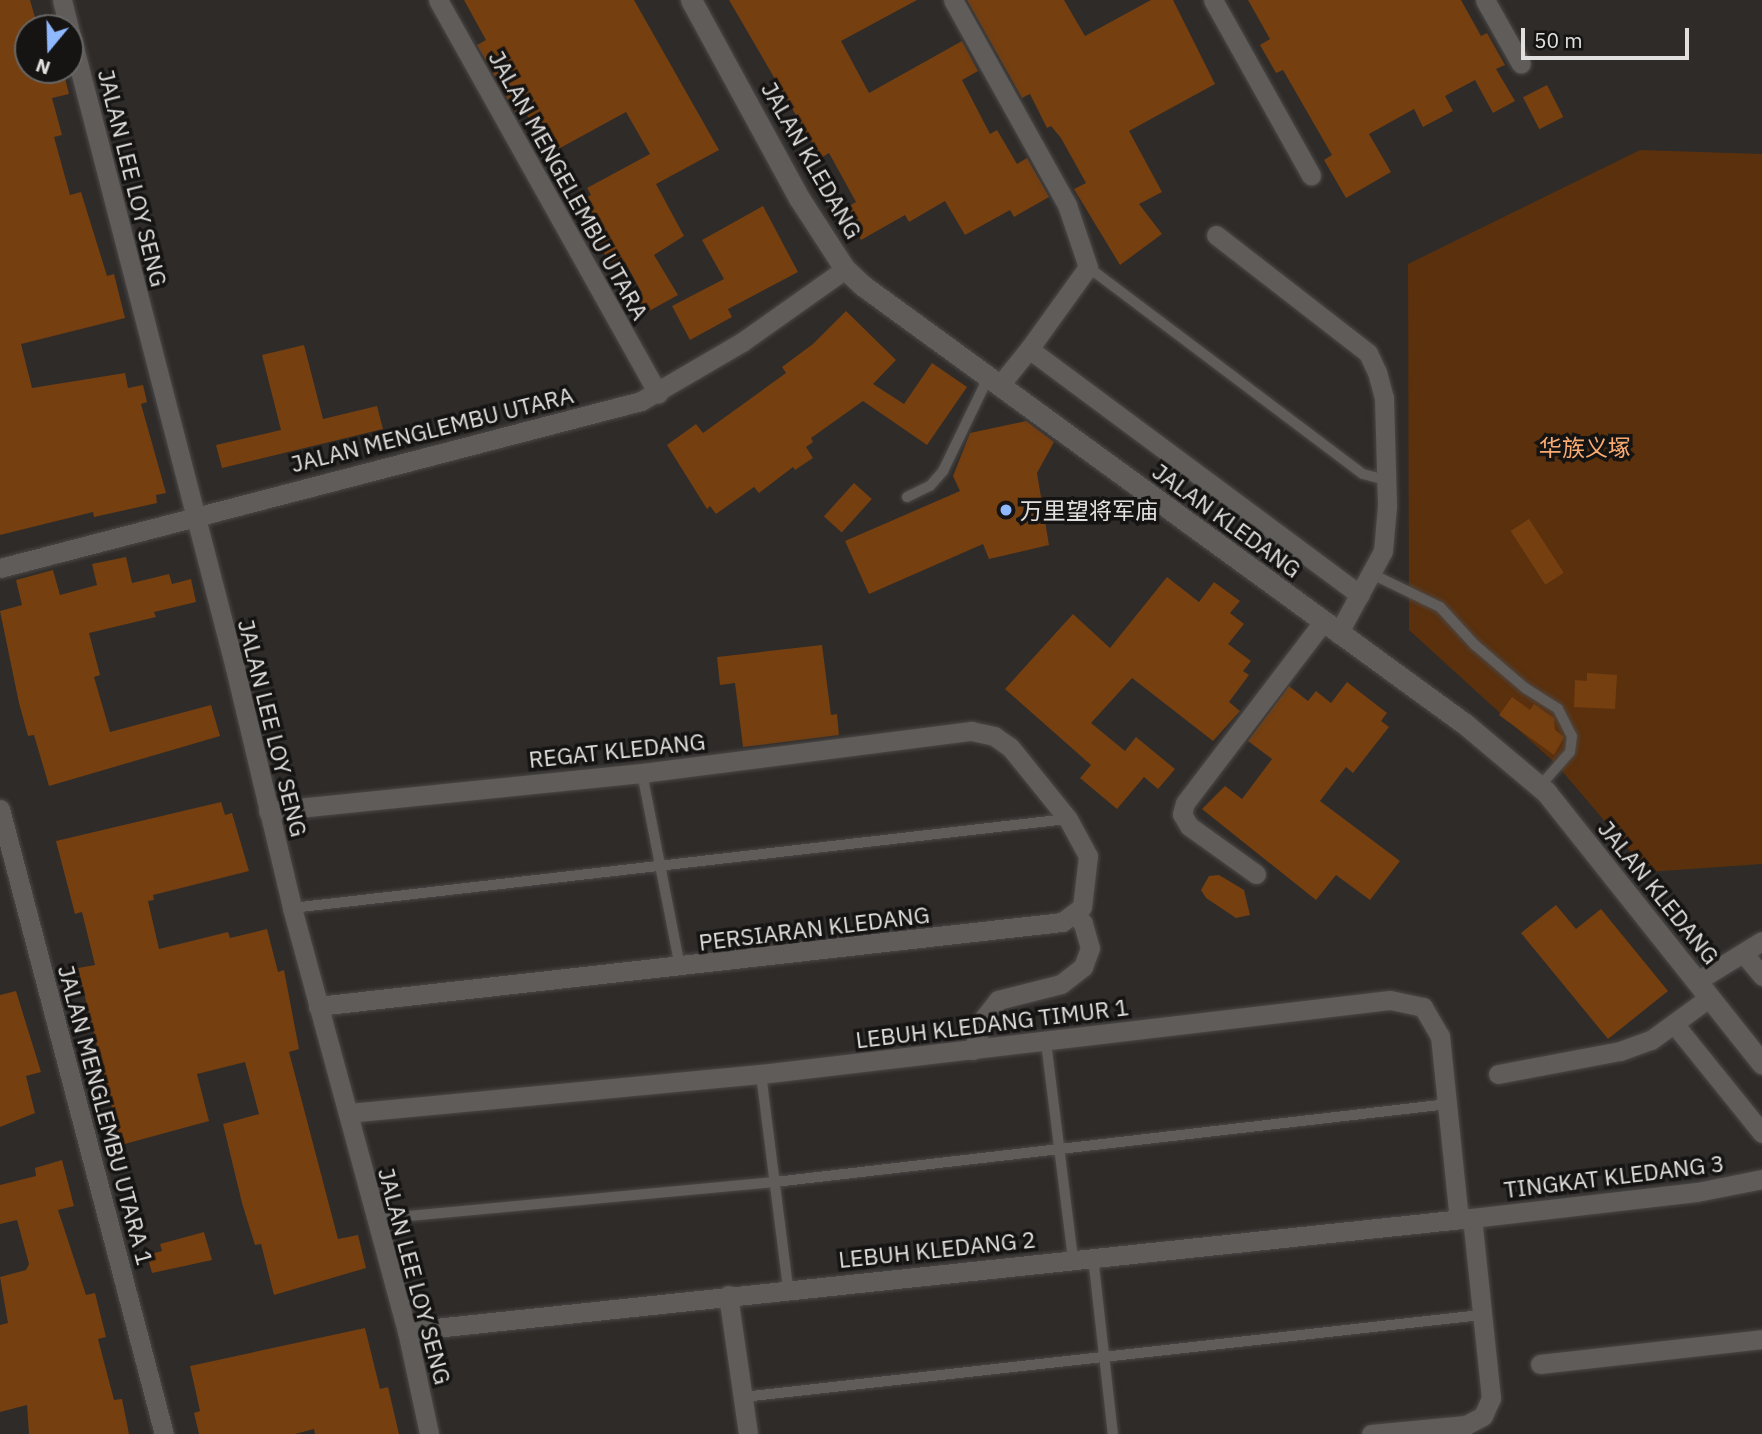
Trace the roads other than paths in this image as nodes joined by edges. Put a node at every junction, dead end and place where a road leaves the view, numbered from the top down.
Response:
1 (438, 0) edge
2 (691, 0) edge
3 (953, 0) edge
4 (1213, 0) edge
5 (1485, 0) edge
6 (1521, 64) dead end
7 (83, 84) edge
8 (1311, 175) dead end
9 (1216, 235) dead end
10 (1088, 267) junction
11 (845, 269) junction
12 (1029, 349) junction
13 (994, 382) junction
14 (658, 394) junction
15 (1385, 480) junction
16 (907, 496) dead end
17 (194, 515) junction
18 (0, 568) edge
19 (1372, 574) junction
20 (1360, 595) junction
21 (1330, 628) junction
22 (642, 773) junction
23 (1540, 786) junction
24 (0, 809) edge
25 (268, 811) junction
26 (1068, 819) junction
27 (660, 863) junction
28 (1256, 874) dead end
29 (292, 908) junction
30 (1075, 915) junction
31 (1762, 941) edge
32 (1743, 953) junction
33 (680, 968) junction
34 (1762, 976) edge
35 (1703, 989) junction
36 (318, 1006) junction
37 (1675, 1025) junction
38 (1045, 1042) junction
39 (973, 1050) junction
40 (1762, 1064) edge
41 (761, 1074) junction
42 (1498, 1074) dead end
43 (1448, 1104) junction
44 (348, 1113) junction
45 (1762, 1133) edge
46 (1059, 1149) junction
47 (1762, 1179) edge
48 (775, 1182) junction
49 (1465, 1219) junction
50 (373, 1220) junction
51 (1093, 1257) junction
52 (1073, 1259) junction
53 (788, 1289) junction
54 (728, 1295) junction
55 (1481, 1315) junction
56 (407, 1331) junction
57 (1762, 1339) edge
58 (1105, 1357) junction
59 (1540, 1364) dead end
60 (743, 1397) junction
61 (164, 1434) edge
62 (429, 1434) edge
63 (748, 1434) edge
64 (1113, 1434) edge
65 (1371, 1434) edge

1 - 14 street, JALAN MENGELEMBU UTARA
2 - 11 main road, JALAN KLEDANG
3 - 10 street
4 - 8 street
5 - 6 street
7 - 17 street, JALAN LEE LOY SENG
9 - 15 street
10 - 12 street
10 - 15 lane
11 - 13 main road, JALAN KLEDANG
11 - 14 street, JALAN MENGLEMBU UTARA
12 - 13 street
12 - 20 street
13 - 16 lane
13 - 21 main road, JALAN KLEDANG
14 - 17 street, JALAN MENGLEMBU UTARA
15 - 19 street
17 - 18 street, JALAN MENGLEMBU UTARA
17 - 25 street, JALAN LEE LOY SENG
19 - 20 street
19 - 23 lane
20 - 21 street
21 - 23 main road, JALAN KLEDANG
21 - 28 street
22 - 25 street, REGAT KLEDANG
22 - 26 street, REGAT KLEDANG
22 - 27 lane
23 - 35 main road, JALAN KLEDANG
24 - 61 street, JALAN MENGLEMBU UTARA 1
25 - 29 street, JALAN LEE LOY SENG
26 - 27 lane
26 - 30 street
27 - 29 lane
27 - 33 lane
29 - 36 street, JALAN LEE LOY SENG
30 - 33 street, PERSIARAN KLEDANG
30 - 39 street
31 - 32 street
32 - 34 street
32 - 35 street
33 - 36 street, PERSIARAN KLEDANG
35 - 37 street
35 - 40 main road, JALAN KLEDANG
36 - 44 street, JALAN LEE LOY SENG
37 - 42 street
37 - 45 street
38 - 39 street, LEBUH KLEDANG TIMUR 1
38 - 43 street, LEBUH KLEDANG TIMUR 1
38 - 46 lane
39 - 41 street, LEBUH KLEDANG TIMUR 1
41 - 44 street, LEBUH KLEDANG TIMUR 1
41 - 48 lane
43 - 46 lane
43 - 49 street, LEBUH KLEDANG TIMUR 1
44 - 50 street, JALAN LEE LOY SENG
46 - 48 lane
46 - 52 lane
47 - 49 street, TINGKAT KLEDANG 3
48 - 50 lane
48 - 53 lane
49 - 51 street, LEBUH KLEDANG 2
49 - 55 street, LEBUH KLEDANG TIMUR 1
50 - 56 street, JALAN LEE LOY SENG
51 - 52 street, LEBUH KLEDANG 2
51 - 58 lane
52 - 53 street, LEBUH KLEDANG 2
53 - 54 street, LEBUH KLEDANG 2
54 - 56 street, LEBUH KLEDANG 2
54 - 60 street
55 - 58 lane
55 - 65 street, LEBUH KLEDANG TIMUR 1
56 - 62 street, JALAN LEE LOY SENG
57 - 59 street
58 - 60 lane
58 - 64 lane
60 - 63 street

